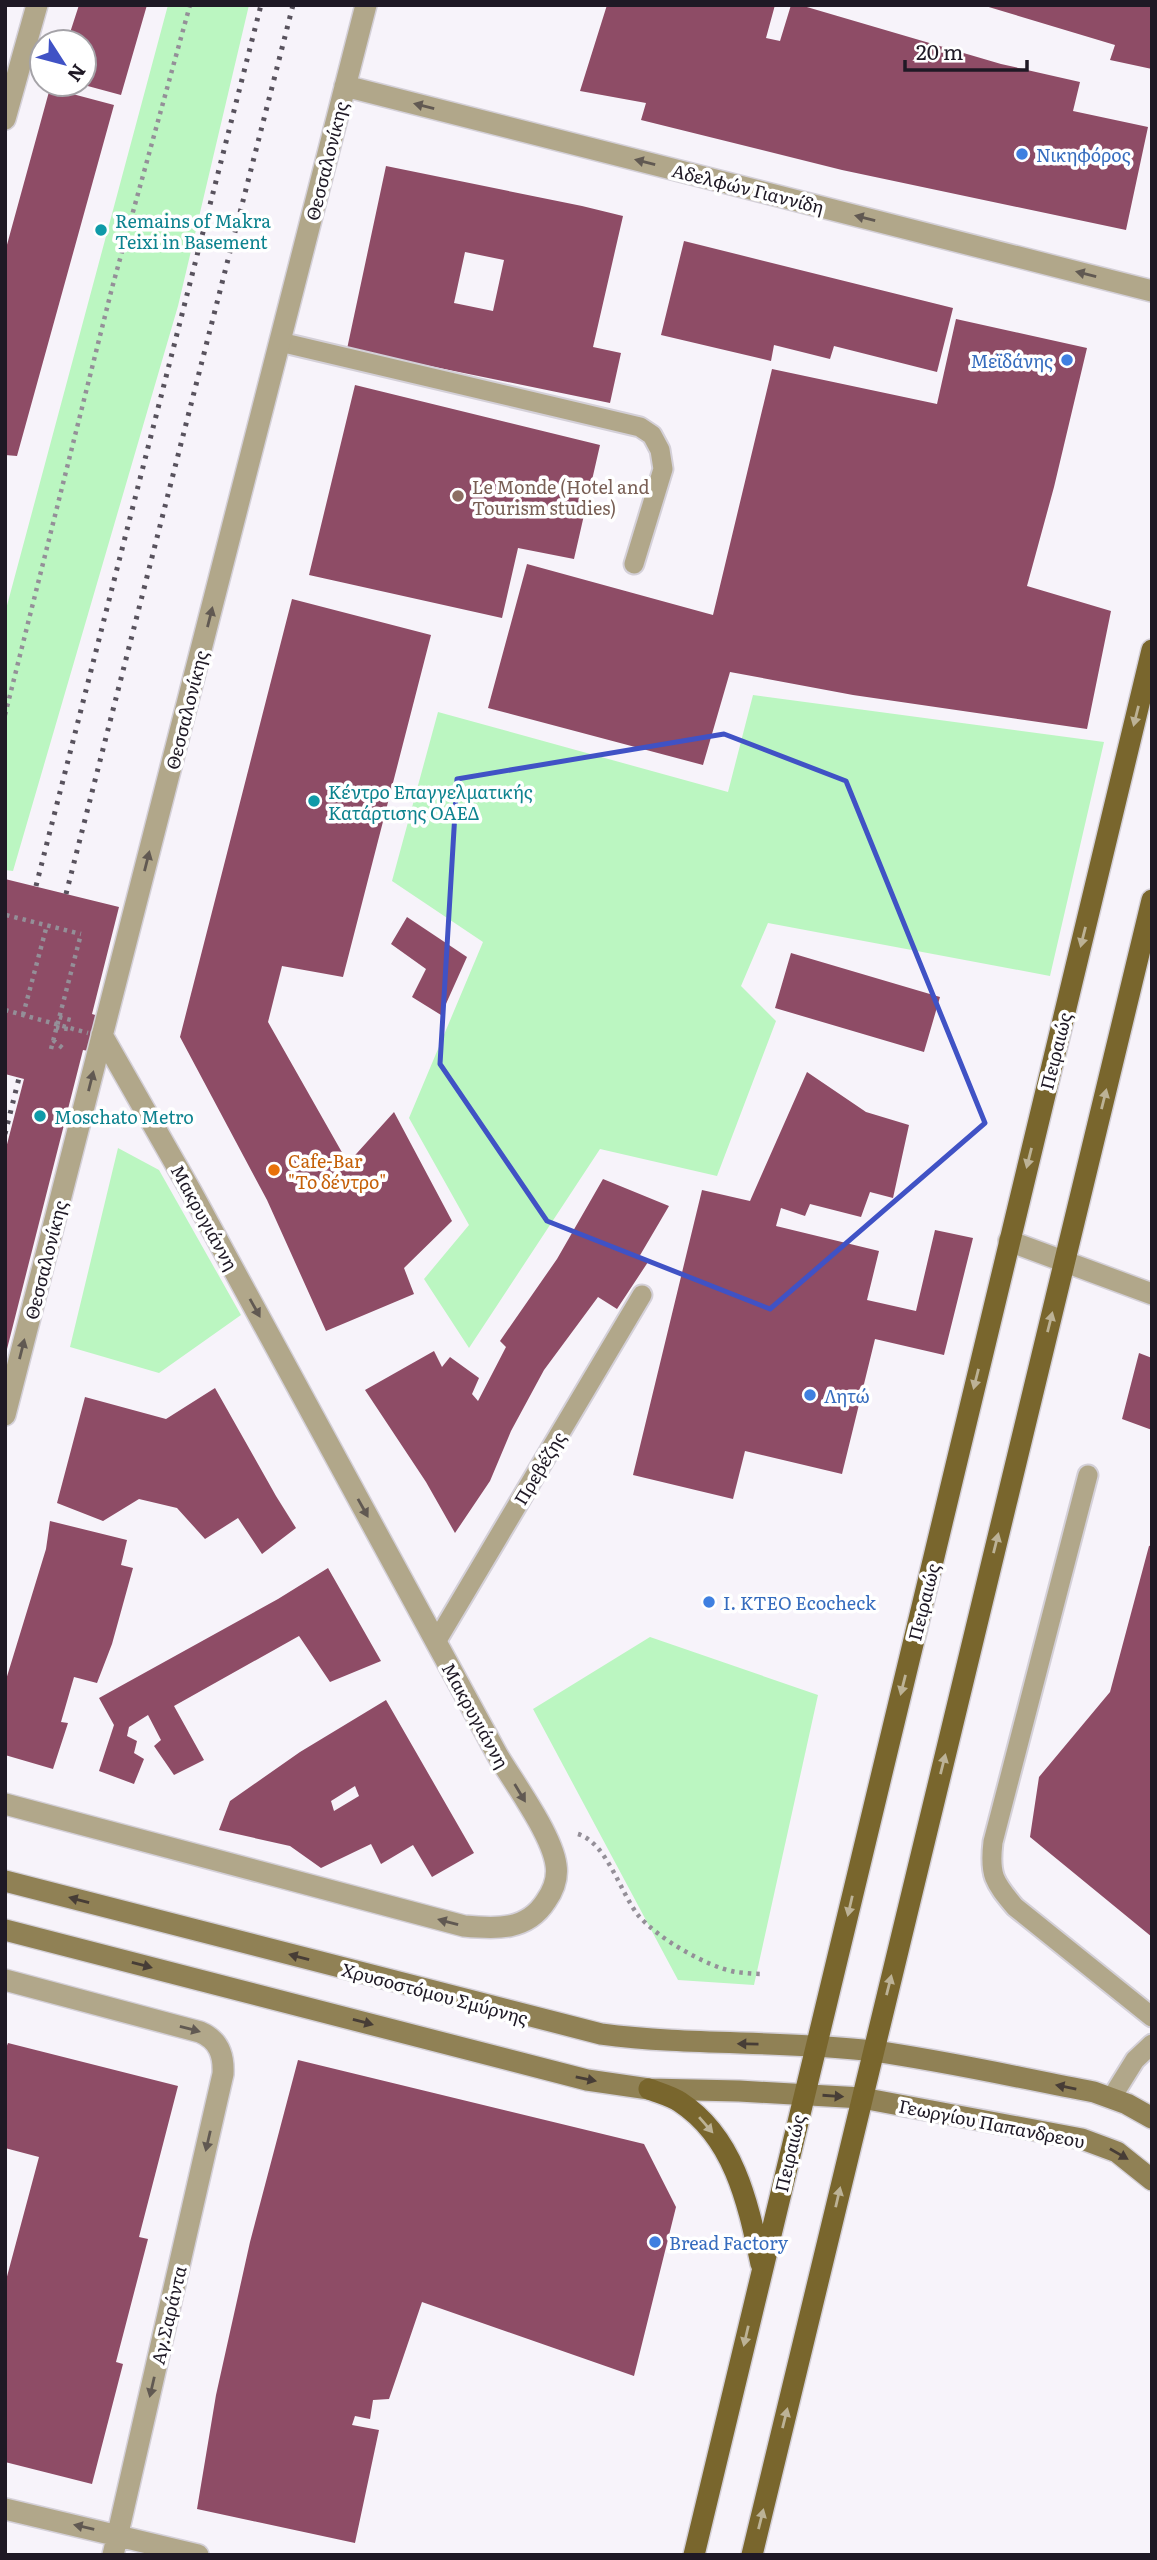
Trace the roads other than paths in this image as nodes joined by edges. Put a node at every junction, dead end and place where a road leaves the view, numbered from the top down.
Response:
1 (37, 5) edge
2 (366, 5) edge
3 (345, 86) junction
4 (9, 92) edge
5 (5, 119) edge
6 (1152, 290) edge
7 (280, 342) junction
8 (634, 564) dead end
9 (1152, 650) edge
10 (1152, 900) edge
11 (95, 1034) junction
12 (1009, 1241) junction
13 (1064, 1261) junction
14 (1152, 1294) edge
15 (642, 1295) dead end
16 (5, 1415) edge
17 (1088, 1475) dead end
18 (436, 1642) junction
19 (5, 1804) edge
20 (5, 1881) edge
21 (5, 1930) edge
22 (5, 1980) edge
23 (1152, 2017) edge
24 (1152, 2044) edge
25 (817, 2046) junction
26 (873, 2051) junction
27 (649, 2089) junction
28 (804, 2094) junction
29 (1112, 2097) junction
30 (862, 2098) junction
31 (1152, 2118) edge
32 (1152, 2180) edge
33 (762, 2270) junction
34 (5, 2509) edge
35 (115, 2545) edge
36 (198, 2555) edge
37 (694, 2555) edge
38 (752, 2555) edge

1 - 4 street
2 - 3 street, Θεσσαλονίκης
6 -> 3 street, Αδελφών Γιαννίδη
3 - 7 street, Θεσσαλονίκης
4 - 5 street
7 - 8 lane
11 -> 7 street, Θεσσαλονίκης
9 -> 12 main road, Πειραιώς
13 -> 10 main road
16 -> 11 street, Θεσσαλονίκης
11 -> 18 street, Μακρυγιάννη
12 - 13 street
12 -> 25 main road, Πειραιώς
13 - 14 street
26 -> 13 main road
15 - 18 lane, Πρεβέζης
17 - 23 lane
18 -> 19 street, Μακρυγιάννη
25 -> 20 main road, Χρυσοστόμου Σμύρνης
21 -> 27 main road
22 -> 35 street, Αγ.Σαράντα
24 - 29 lane
25 - 26 main road, Χρυσοστόμου Σμύρνης
25 - 28 main road, Πειραιώς
29 -> 26 main road
26 - 30 main road
27 - 28 main road
27 -> 33 main road
28 -> 30 main road
28 - 33 main road, Πειραιώς
29 - 31 main road
30 -> 32 main road, Γεωργίου Παπανδρεου
38 -> 30 main road
33 -> 37 main road, Πειραιώς
35 -> 34 street
35 - 36 street

